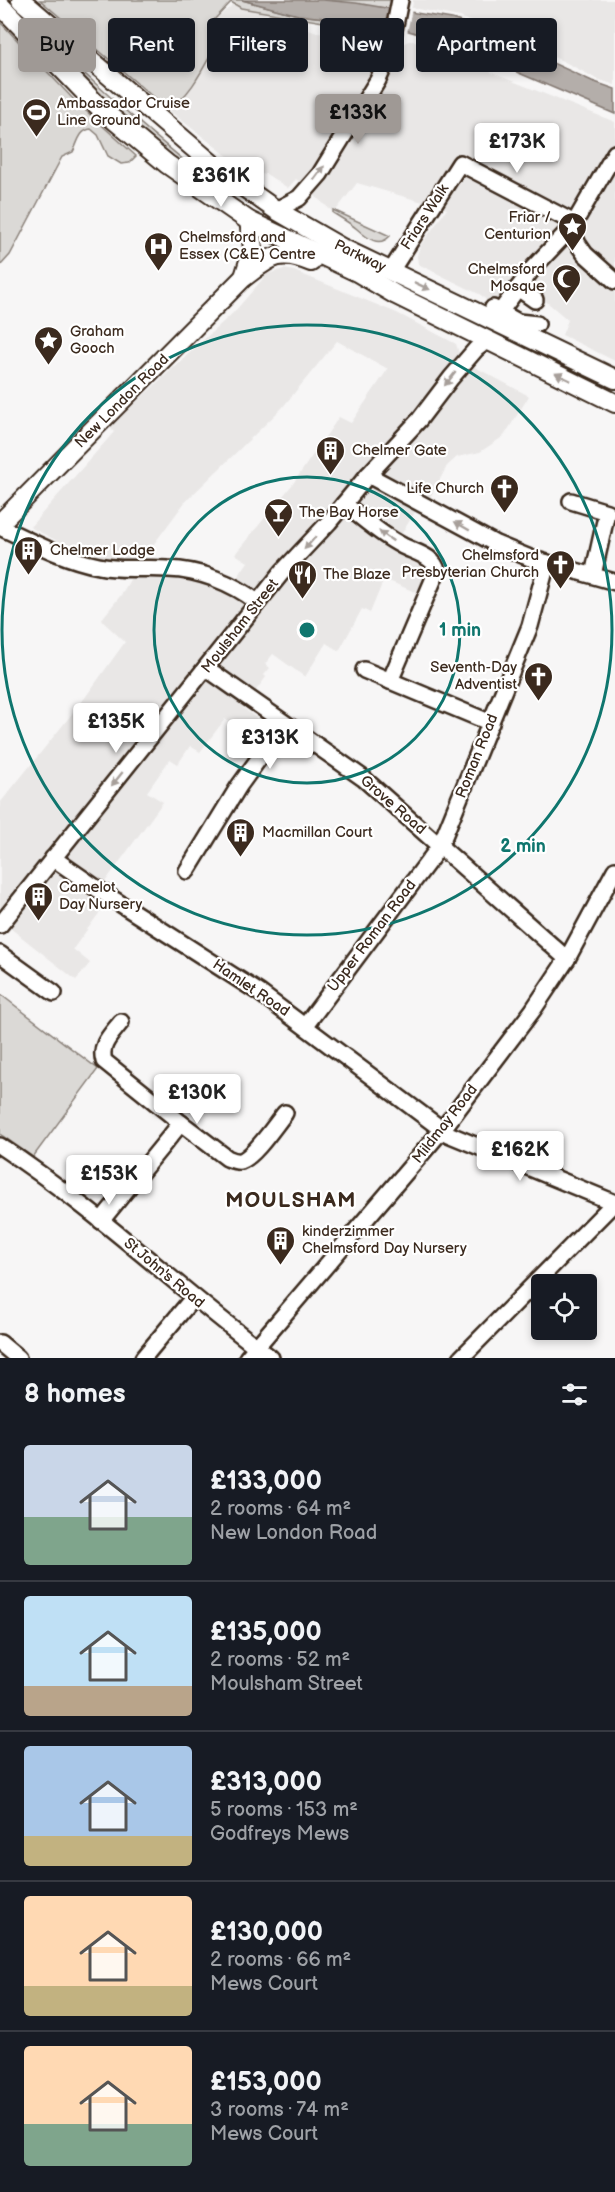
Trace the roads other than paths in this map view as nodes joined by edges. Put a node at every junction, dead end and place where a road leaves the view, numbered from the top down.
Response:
1 (21, 0) edge
2 (400, 1) edge
3 (0, 5) edge
4 (615, 153) edge
5 (218, 169) junction
6 (276, 210) junction
7 (249, 221) junction
8 (572, 227) junction
9 (276, 235) junction
10 (259, 255) junction
11 (390, 271) junction
12 (615, 281) edge
13 (518, 288) junction
14 (396, 295) junction
15 (535, 300) dead end
16 (537, 324) dead end
17 (493, 342) junction
18 (615, 379) edge
19 (615, 403) edge
20 (368, 475) junction
21 (571, 501) dead end
22 (344, 504) junction
23 (0, 525) edge
24 (547, 563) junction
25 (593, 575) junction
26 (615, 582) edge
27 (257, 602) junction
28 (206, 668) junction
29 (364, 670) dead end
30 (390, 681) junction
31 (490, 723) junction
32 (284, 724) junction
33 (440, 846) junction
34 (53, 858) junction
35 (615, 870) edge
36 (187, 872) dead end
37 (0, 925) edge
38 (0, 954) edge
39 (567, 958) junction
40 (54, 993) dead end
41 (121, 1022) dead end
42 (305, 1026) junction
43 (285, 1113) dead end
44 (181, 1123) junction
45 (442, 1130) junction
46 (0, 1146) edge
47 (614, 1203) edge
48 (101, 1221) junction
49 (193, 1298) junction
50 (0, 1343) edge
51 (251, 1352) edge
52 (18, 1358) edge
53 (143, 1358) edge
54 (271, 1358) edge
55 (461, 1358) edge

1 - 5 main road, Parkway
6 -> 2 street
3 - 7 main road, Parkway
4 - 8 street
5 - 6 main road, Parkway
5 - 9 main road
6 - 11 main road, Parkway
7 - 9 main road, Parkway
7 - 10 main road
8 - 11 street, Friars Walk
8 - 12 street
8 - 13 street
9 - 10 main road, New London Road
9 - 14 main road, Parkway
10 - 14 main road, Parkway
10 - 23 main road, New London Road
11 -> 18 main road, Parkway
13 - 15 street
13 - 16 street
14 - 17 main road, Parkway
19 -> 17 main road, Parkway
17 -> 20 street, Moulsham Street
20 - 22 street, Moulsham Street
24 -> 20 street
21 - 25 street
22 -> 27 street, Moulsham Street
30 -> 22 street
23 - 27 street
24 - 25 street
24 - 31 street, Roman Road
25 - 26 street
27 - 28 street, Moulsham Street
28 - 32 street, Grove Road
28 -> 34 street, Moulsham Street
29 - 30 street
30 - 31 street
31 - 33 street, Roman Road
32 - 33 street, Grove Road
32 - 36 street
33 - 39 street, Grove Road
33 - 42 street, Upper Roman Road
34 - 37 street, Moulsham Street
34 - 42 street, Hamlet Road
35 - 39 street, Mildmay Road
38 - 40 street
39 - 45 street, Mildmay Road
41 - 44 street
42 - 45 street, Hamlet Road
43 - 44 street
44 - 48 street
45 - 47 street, Hamlet Road
45 - 51 street, Mildmay Road
46 - 48 street, St John's Road
47 - 55 street
48 - 49 street, St John's Road
49 - 51 street, St John's Road
49 - 53 street
50 - 52 street
51 - 54 street, St John's Road

